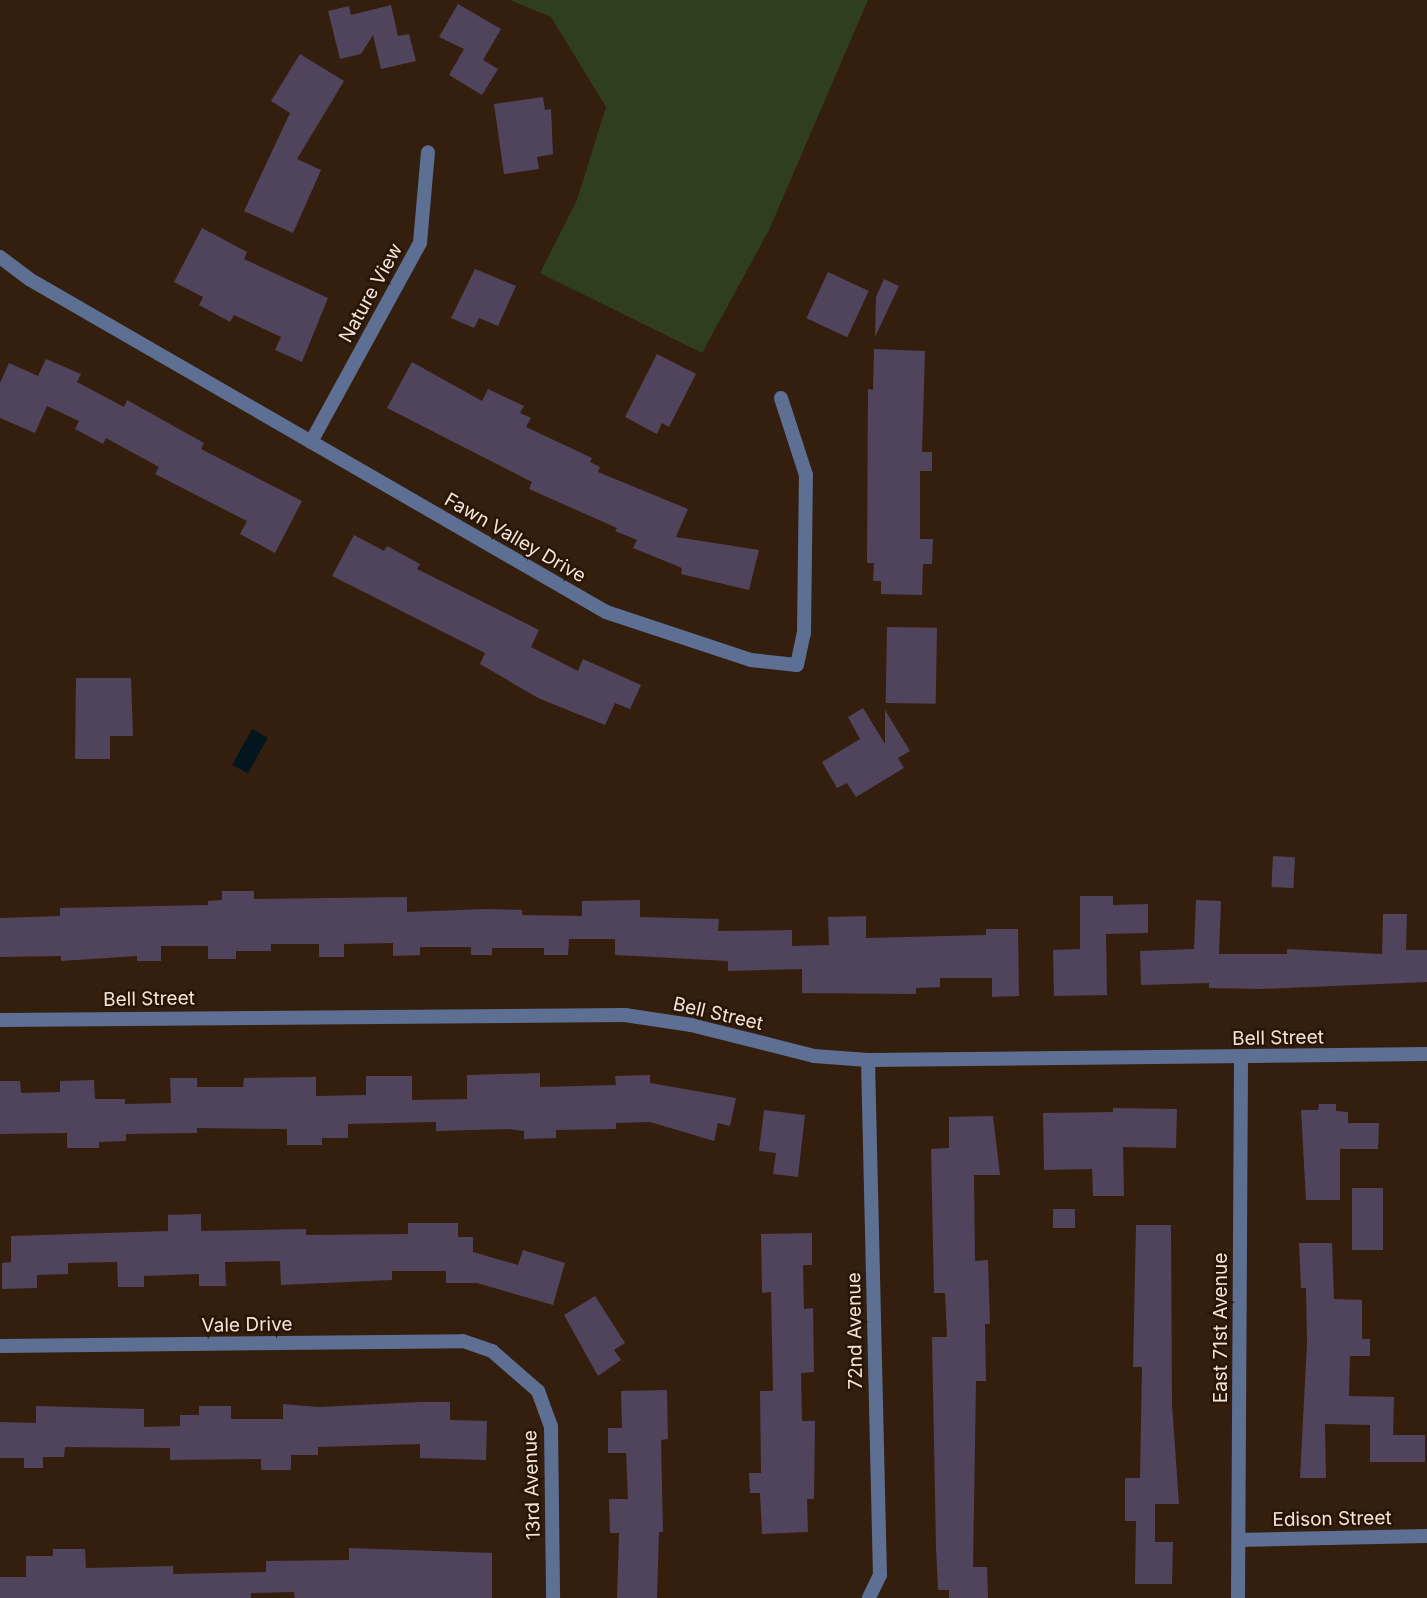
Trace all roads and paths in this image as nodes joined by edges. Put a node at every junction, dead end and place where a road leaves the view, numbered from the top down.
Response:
1 (428, 152) dead end
2 (0, 257) edge
3 (781, 398) dead end
4 (311, 442) junction
5 (0, 1020) edge
6 (1427, 1054) edge
7 (1241, 1058) junction
8 (868, 1060) junction
9 (0, 1346) edge
10 (492, 1352) joint
11 (1427, 1536) edge
12 (1239, 1540) junction
13 (553, 1598) edge
14 (869, 1598) edge
15 (1238, 1598) edge

1 - 4 street, Nature View
2 - 4 street, Fawn Valley Drive
3 - 4 street, Fawn Valley Drive
5 - 8 street, Bell Street
6 - 7 street, Bell Street
7 - 8 street, Bell Street
7 - 12 street, East 71st Avenue
8 - 14 street, 72nd Avenue
9 - 10 street, Vale Drive
10 - 13 street, 13rd Avenue
11 - 12 street, Edison Street
12 - 15 street, East 71st Avenue

